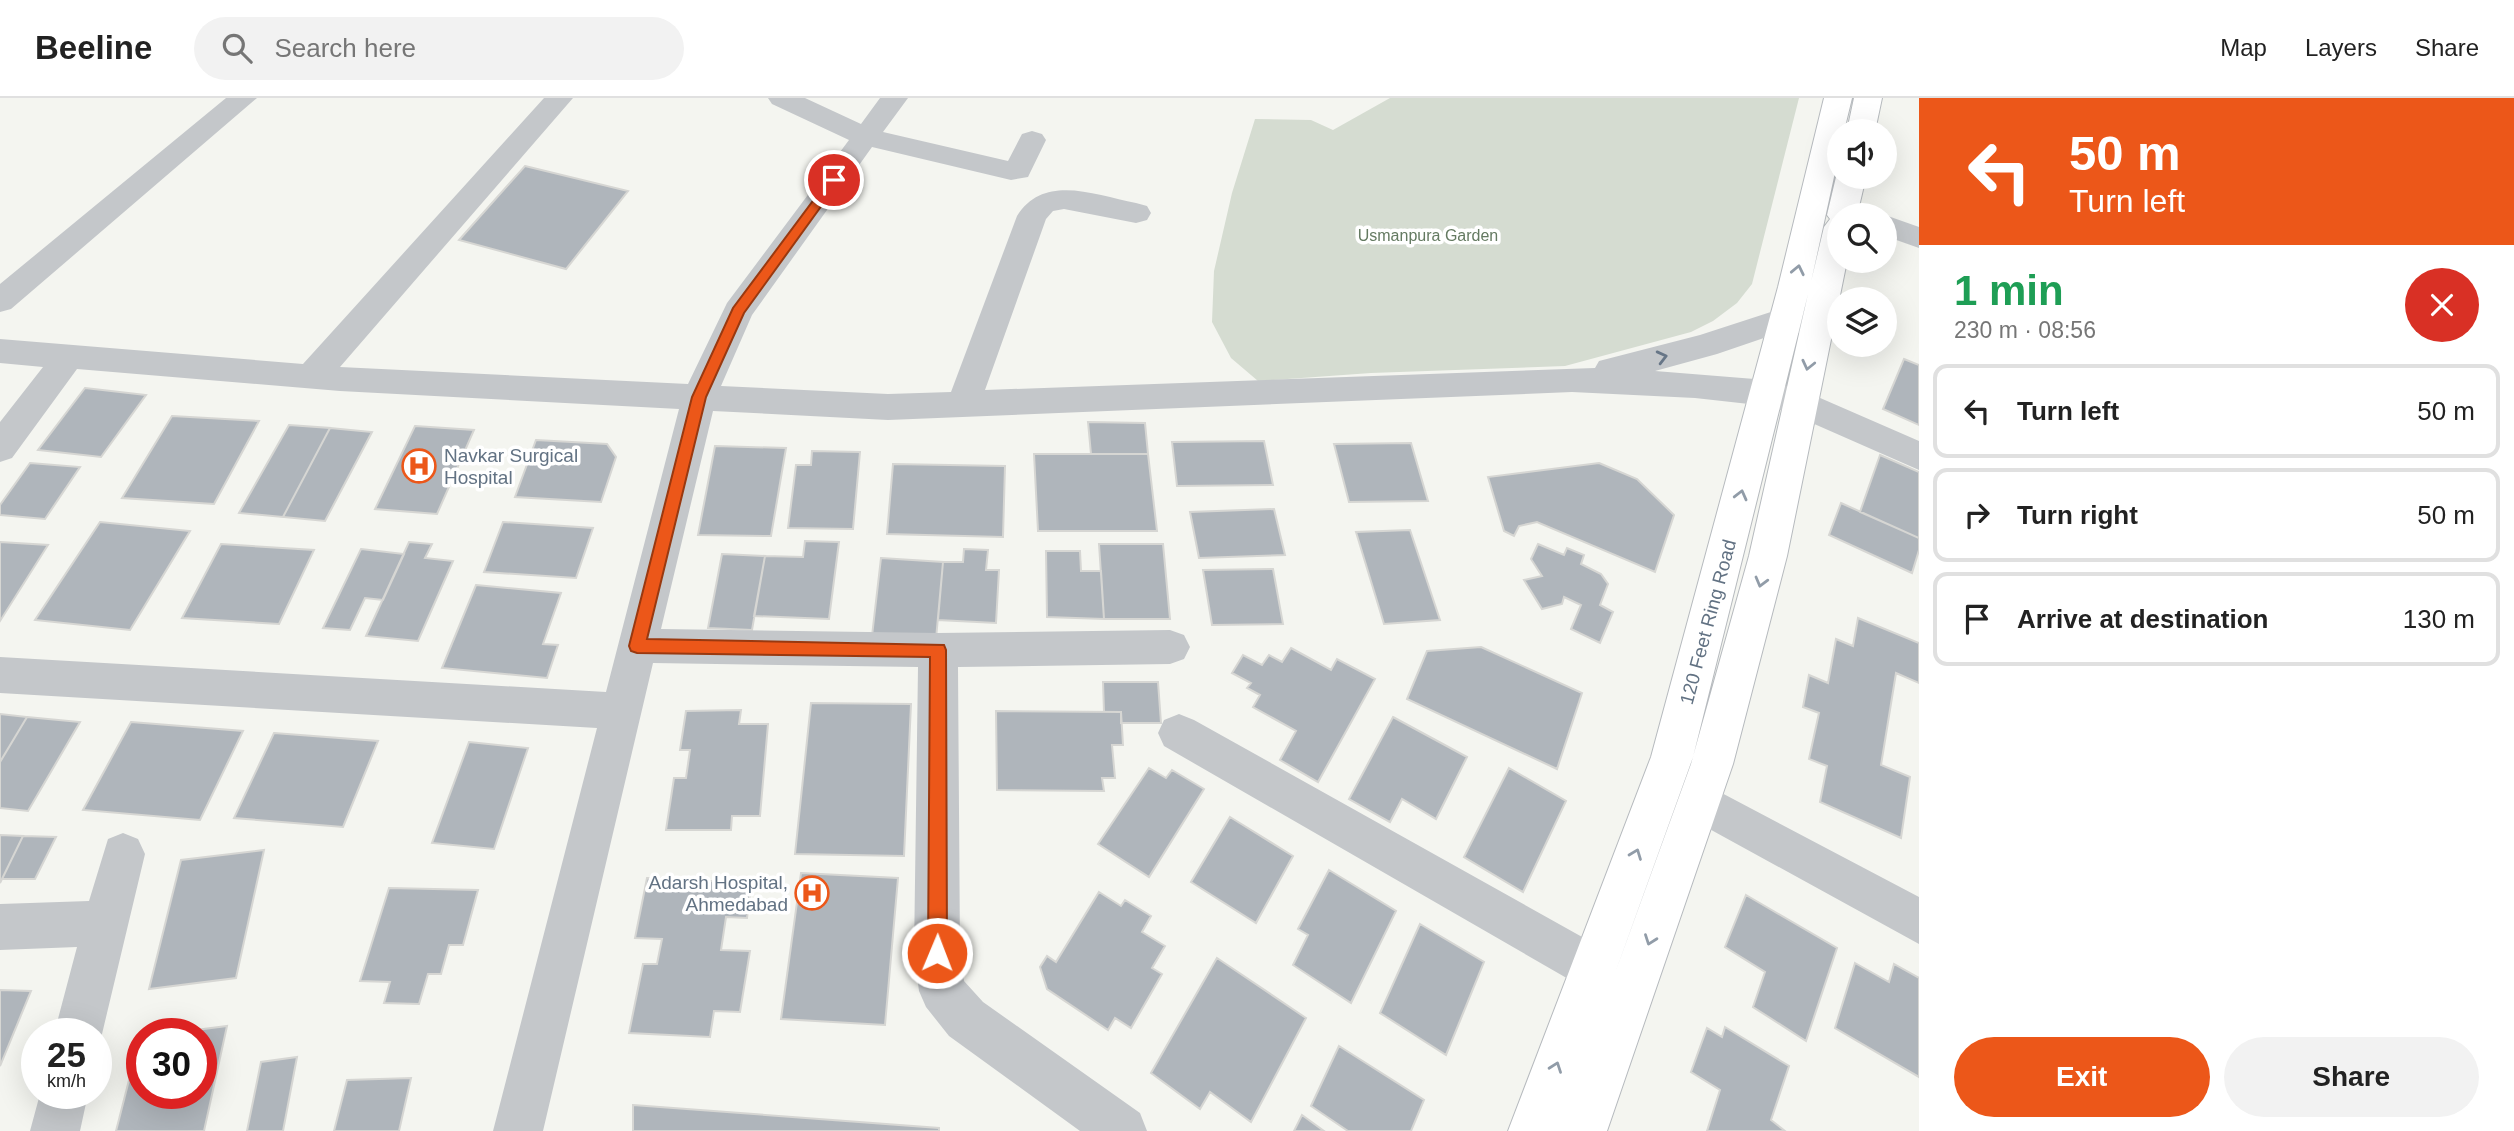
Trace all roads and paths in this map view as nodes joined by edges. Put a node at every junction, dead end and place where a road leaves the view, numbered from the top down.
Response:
1 (243, 98) edge
2 (559, 98) edge
3 (782, 98) edge
4 (894, 98) edge
5 (1838, 98) edge
6 (1868, 98) edge
7 (1864, 119) edge
8 (866, 137) junction
9 (1032, 140) dead end
10 (1136, 213) dead end
11 (1897, 230) edge
12 (1919, 238) edge
13 (1831, 273) edge
14 (0, 301) edge
15 (1786, 318) junction
16 (1817, 326) junction
17 (0, 351) edge
18 (68, 356) junction
19 (311, 377) junction
20 (1572, 380) junction
21 (699, 397) junction
22 (1783, 398) junction
23 (963, 404) junction
24 (0, 448) edge
25 (1919, 456) edge
26 (637, 646) junction
27 (1170, 647) dead end
28 (938, 650) junction
29 (0, 675) edge
30 (622, 711) junction
31 (1179, 733) dead end
32 (1699, 801) junction
33 (123, 854) dead end
34 (1919, 921) edge
35 (104, 923) junction
36 (0, 927) edge
37 (1593, 968) junction
38 (82, 1018) edge
39 (60, 1109) edge
40 (55, 1131) edge
41 (518, 1131) edge
42 (1122, 1131) edge
43 (1532, 1131) edge
44 (1582, 1131) edge

1 - 14 street
2 - 19 street
3 - 8 street
4 - 8 street
15 -> 5 main road, 120 Feet Ring Road
6 - 7 main road
8 - 9 street
8 - 21 street
10 - 23 street
11 - 12 street
13 - 16 main road, 120 Feet Ring Road
15 - 16 street
20 -> 15 street
15 - 22 main road, 120 Feet Ring Road
16 -> 22 main road, 120 Feet Ring Road
17 - 18 street
18 - 19 street
18 - 24 street
19 - 21 street
20 - 22 street
20 - 23 street
21 - 23 street
21 - 26 street
22 - 25 street
22 -> 32 main road, 120 Feet Ring Road
37 -> 22 main road, 120 Feet Ring Road
26 - 28 street
26 - 30 street
27 - 28 street
28 - 42 street
29 - 30 street
30 - 41 street
31 - 37 street
32 - 34 street
32 -> 44 main road, 120 Feet Ring Road
33 - 35 street
35 - 36 street
35 - 38 street
43 -> 37 main road, 120 Feet Ring Road
39 - 40 street

